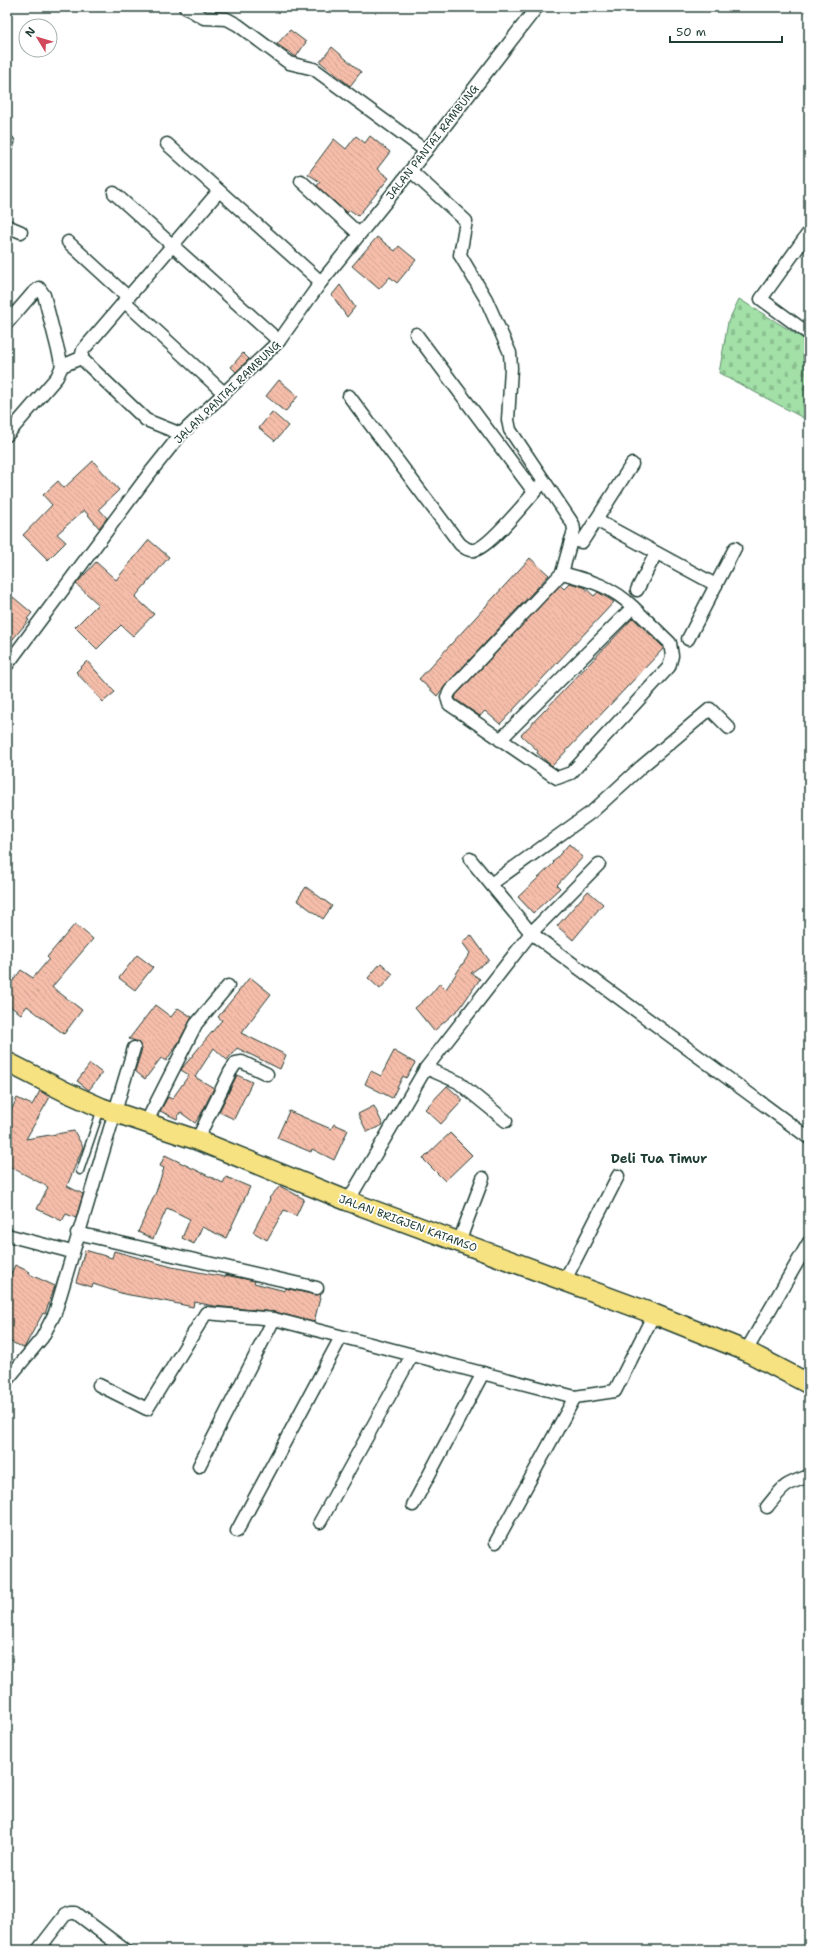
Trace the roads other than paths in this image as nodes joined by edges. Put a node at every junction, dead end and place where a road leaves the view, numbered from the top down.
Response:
1 (185, 7) edge
2 (537, 7) edge
3 (167, 144) dead end
4 (426, 151) junction
5 (411, 171) junction
6 (301, 181) dead end
7 (219, 191) junction
8 (114, 193) dead end
9 (7, 226) edge
10 (21, 232) dead end
11 (809, 232) edge
12 (359, 234) junction
13 (68, 242) dead end
14 (174, 245) junction
15 (321, 282) junction
16 (126, 299) junction
17 (7, 323) edge
18 (416, 334) dead end
19 (809, 334) edge
20 (280, 341) junction
21 (81, 358) junction
22 (62, 366) junction
23 (224, 393) junction
24 (349, 396) dead end
25 (181, 434) junction
26 (7, 435) edge
27 (632, 464) dead end
28 (544, 481) junction
29 (534, 492) junction
30 (596, 520) junction
31 (571, 540) junction
32 (735, 548) dead end
33 (656, 553) junction
34 (562, 571) junction
35 (716, 585) junction
36 (637, 590) dead end
37 (633, 607) junction
38 (688, 639) dead end
39 (7, 665) edge
40 (729, 728) dead end
41 (500, 740) junction
42 (470, 859) dead end
43 (599, 864) dead end
44 (491, 884) junction
45 (531, 933) junction
46 (228, 986) dead end
47 (134, 1048) dead end
48 (7, 1062) edge
49 (426, 1068) junction
50 (267, 1074) dead end
51 (108, 1110) junction
52 (506, 1121) dead end
53 (146, 1123) junction
54 (809, 1138) edge
55 (197, 1140) junction
56 (80, 1171) dead end
57 (618, 1176) dead end
58 (483, 1178) dead end
59 (348, 1201) junction
60 (77, 1234) junction
61 (7, 1235) edge
62 (459, 1242) junction
63 (809, 1242) edge
64 (72, 1252) junction
65 (565, 1280) junction
66 (317, 1288) dead end
67 (654, 1314) junction
68 (274, 1320) junction
69 (341, 1337) junction
70 (746, 1351) junction
71 (412, 1355) junction
72 (483, 1373) junction
73 (7, 1380) edge
74 (809, 1384) edge
75 (99, 1385) dead end
76 (574, 1397) junction
77 (198, 1466) dead end
78 (809, 1476) edge
79 (413, 1505) dead end
80 (767, 1507) dead end
81 (320, 1522) dead end
82 (237, 1530) dead end
83 (496, 1542) dead end
84 (38, 1950) edge
85 (125, 1950) edge

1 - 4 street
2 - 4 street, JALAN PANTAI RAMBUNG
3 - 7 street
4 - 5 street, JALAN PANTAI RAMBUNG
5 - 12 street, JALAN PANTAI RAMBUNG
5 - 28 street
6 - 12 street
7 - 14 street
7 - 15 street
8 - 14 street
9 - 10 street
11 - 19 street
12 - 15 street, JALAN PANTAI RAMBUNG
13 - 16 street
14 - 16 street
14 - 20 street
15 - 20 street, JALAN PANTAI RAMBUNG
16 - 21 street
16 - 23 street
17 - 22 street
18 - 29 street
20 - 23 street, JALAN PANTAI RAMBUNG
21 - 22 street
21 - 25 street
22 - 26 street
23 - 25 street, JALAN PANTAI RAMBUNG
24 - 29 street
25 - 39 street, JALAN PANTAI RAMBUNG
27 - 30 street
28 - 29 street
28 - 31 street
30 - 31 street
30 - 33 street
31 - 34 street
32 - 35 street
33 - 35 street
33 - 36 street
34 - 37 street
34 - 41 street
35 - 38 street
37 - 41 street
37 - 41 street
40 - 44 street
42 - 44 street
43 - 45 street
44 - 45 street
45 - 49 street
45 - 54 street
46 - 53 street
47 - 51 street
48 - 51 main road, JALAN BRIGJEN KATAMSO
49 - 52 street
49 - 59 street
50 - 55 street
51 - 53 main road, JALAN BRIGJEN KATAMSO
51 - 56 lane
51 - 60 street
53 - 55 main road, JALAN BRIGJEN KATAMSO
55 - 59 main road, JALAN BRIGJEN KATAMSO
57 - 65 street
58 - 62 street
59 - 62 main road, JALAN BRIGJEN KATAMSO
60 - 64 street
60 - 66 street
61 - 64 street
62 - 65 main road, JALAN BRIGJEN KATAMSO
63 - 70 street
64 - 73 street
65 - 67 main road, JALAN BRIGJEN KATAMSO
67 - 70 main road, JALAN BRIGJEN KATAMSO
67 - 76 street
68 - 69 street
68 - 75 street
68 - 77 street
69 - 71 street
69 - 82 street
70 - 74 main road, JALAN BRIGJEN KATAMSO
71 - 72 street
71 - 81 street
72 - 76 street
72 - 79 street
76 - 83 street
78 - 80 street
84 - 85 street

